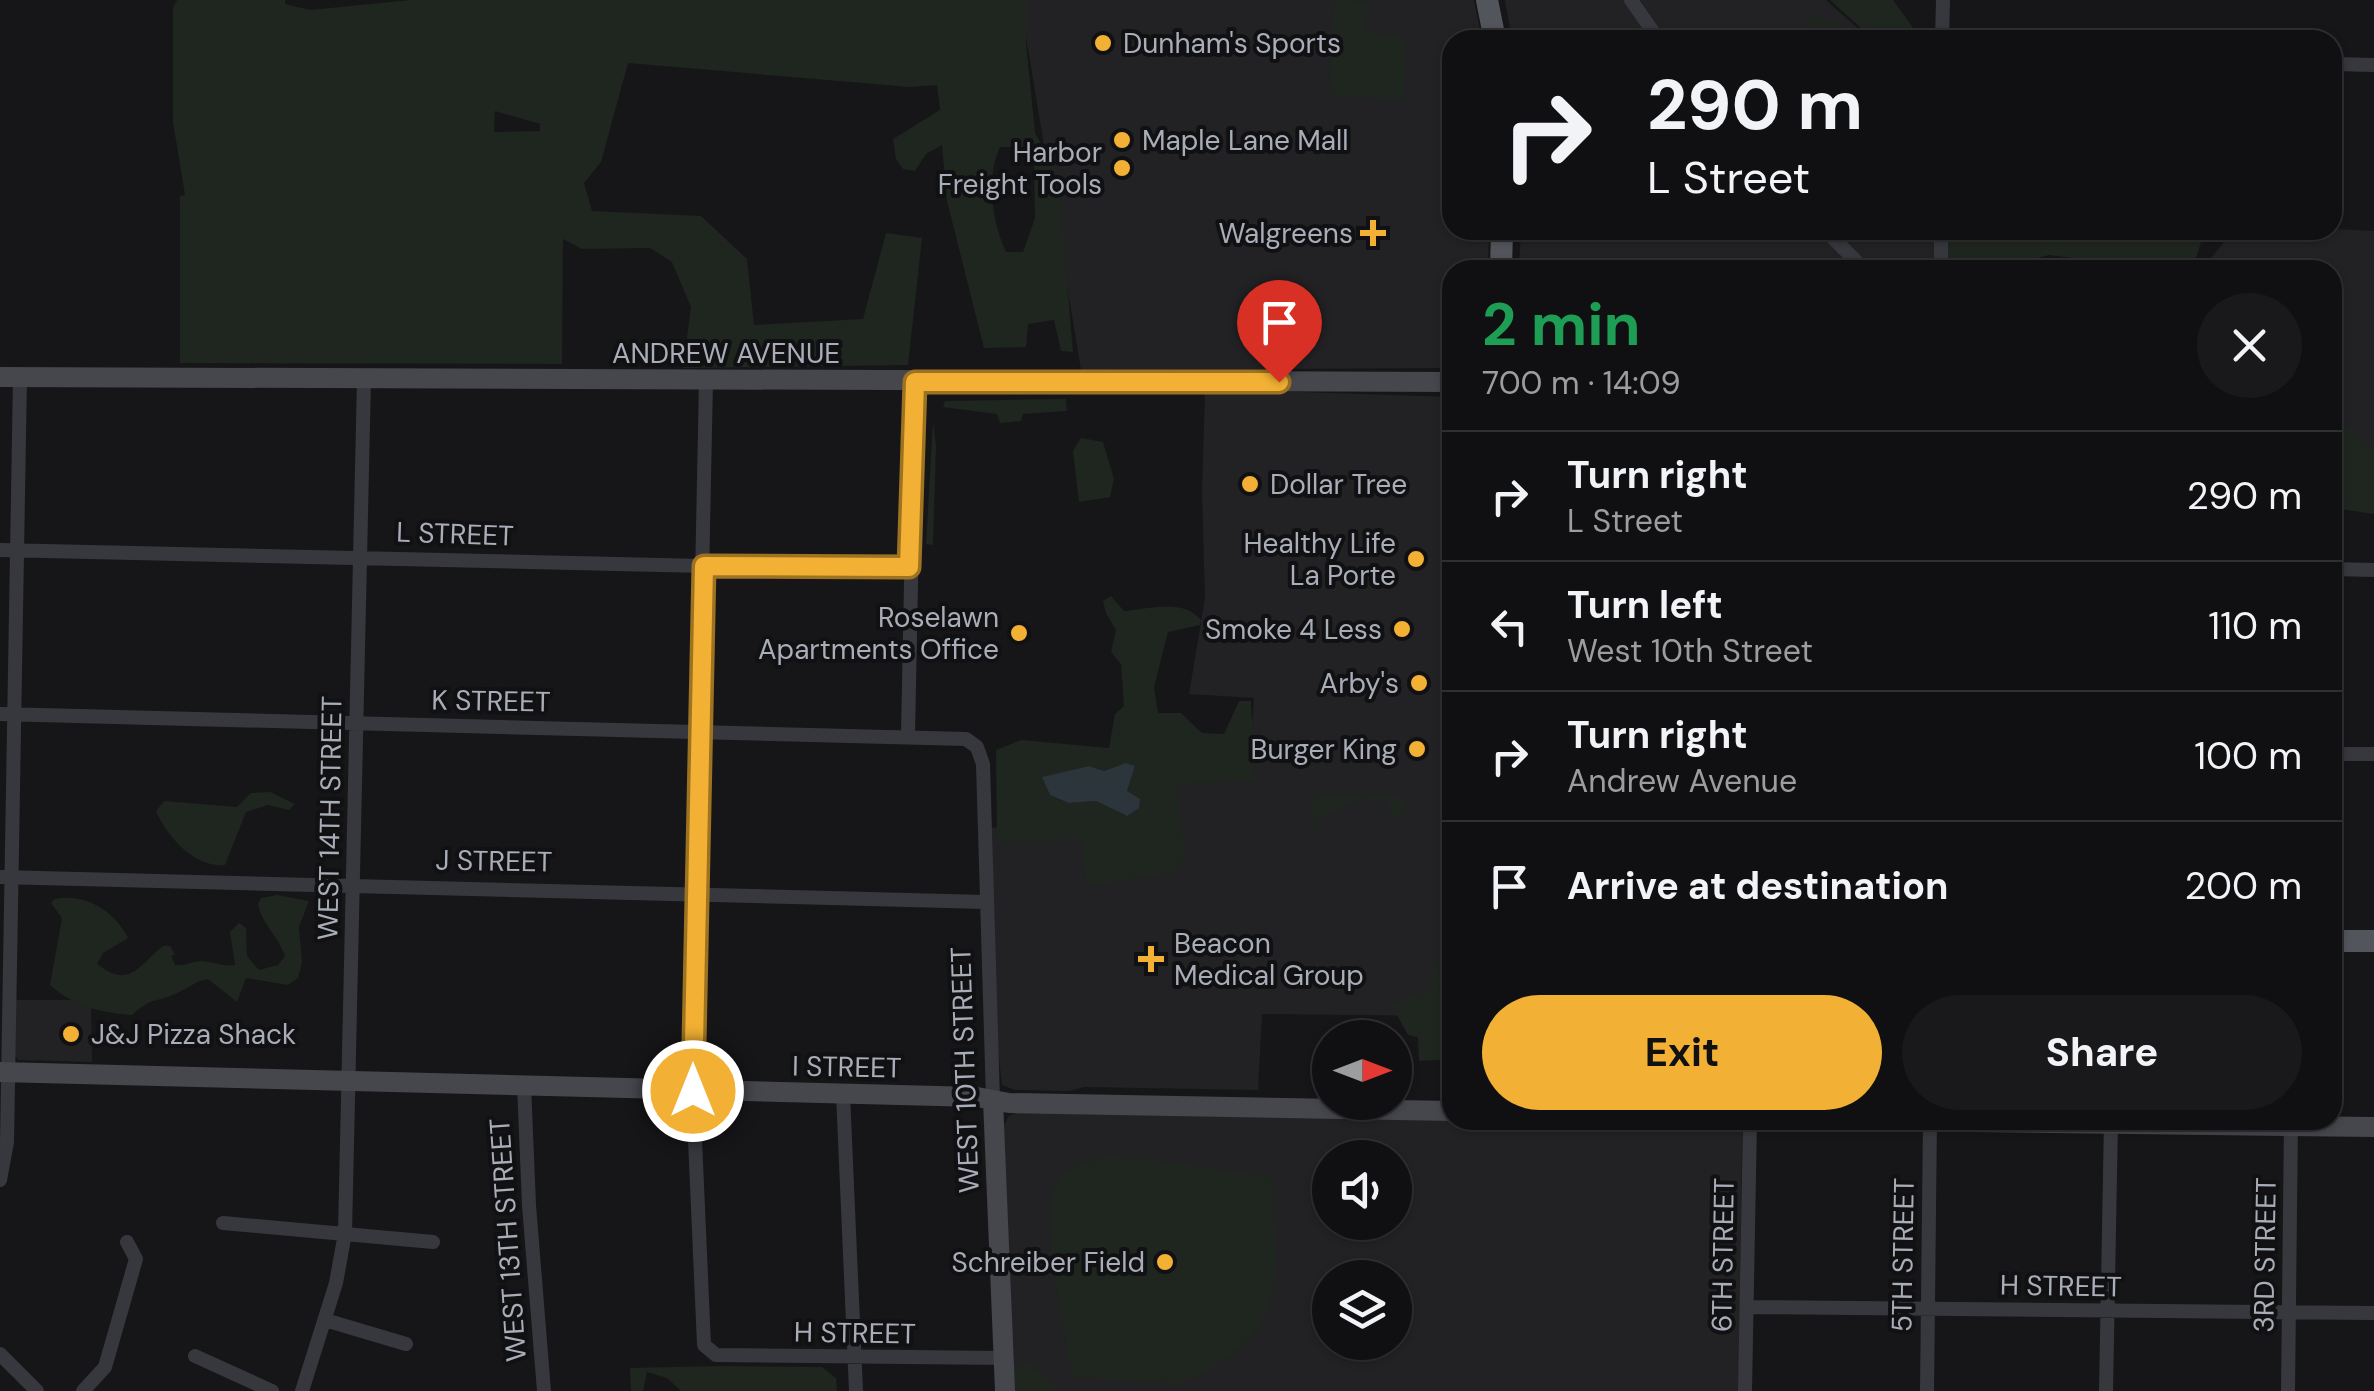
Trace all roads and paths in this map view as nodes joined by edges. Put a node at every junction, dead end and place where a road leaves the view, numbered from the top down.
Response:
1 (1487, 0) edge
2 (1631, 0) edge
3 (1943, 0) edge
4 (1493, 30) edge
5 (1653, 30) edge
6 (1942, 30) edge
7 (2342, 64) edge
8 (2374, 65) edge
9 (1835, 240) edge
10 (1855, 260) edge
11 (10, 377) edge
12 (364, 380) junction
13 (706, 381) junction
14 (915, 382) junction
15 (1442, 382) edge
16 (0, 550) edge
17 (17, 550) junction
18 (360, 557) junction
19 (704, 566) junction
20 (909, 567) junction
21 (2342, 570) edge
22 (2374, 570) edge
23 (7, 714) edge
24 (357, 724) junction
25 (699, 731) junction
26 (908, 735) junction
27 (977, 748) joint
28 (2342, 754) edge
29 (2374, 754) edge
30 (6, 878) edge
31 (354, 888) junction
32 (696, 895) junction
33 (986, 902) junction
34 (2342, 941) edge
35 (2374, 941) edge
36 (4, 1072) edge
37 (349, 1080) junction
38 (524, 1085) junction
39 (693, 1091) junction
40 (843, 1094) junction
41 (994, 1100) junction
42 (1442, 1111) edge
43 (2342, 1125) edge
44 (2374, 1127) edge
45 (1750, 1130) edge
46 (1930, 1130) edge
47 (2111, 1130) edge
48 (2291, 1130) edge
49 (0, 1180) edge
50 (224, 1223) dead end
51 (344, 1233) junction
52 (127, 1242) dead end
53 (434, 1242) dead end
54 (1747, 1307) junction
55 (1927, 1309) junction
56 (2108, 1312) junction
57 (2374, 1313) edge
58 (2289, 1314) junction
59 (325, 1320) junction
60 (406, 1344) dead end
61 (0, 1354) edge
62 (195, 1356) dead end
63 (855, 1358) junction
64 (1004, 1358) junction
65 (37, 1391) edge
66 (83, 1391) edge
67 (272, 1391) edge
68 (302, 1391) edge
69 (544, 1391) edge
70 (856, 1391) edge
71 (1005, 1391) edge
72 (1745, 1391) edge
73 (1927, 1391) edge
74 (2106, 1391) edge
75 (2288, 1391) edge

1 - 4 main road
2 - 5 street
3 - 6 street
7 - 8 street
9 - 10 street
11 - 12 street, ANDREW AVENUE
11 - 17 street
12 - 13 street, ANDREW AVENUE
12 - 18 street, WEST 14TH STREET
13 - 14 street, ANDREW AVENUE
13 - 19 street
14 - 15 street, ANDREW AVENUE
14 - 20 street
16 - 17 street, L STREET
17 - 18 street, L STREET
17 - 23 street
18 - 19 street, L STREET
18 - 24 street, WEST 14TH STREET
19 - 20 street, L STREET
19 - 25 street
20 - 26 street
21 - 22 street
23 - 24 street, K STREET
23 - 30 street
24 - 25 street, K STREET
24 - 31 street, WEST 14TH STREET
25 - 26 street, K STREET
25 - 32 street
26 - 27 street, K STREET
27 - 33 street, WEST 10TH STREET
28 - 29 street
30 - 31 street, J STREET
30 - 36 street
31 - 32 street, J STREET
31 - 37 street, WEST 14TH STREET
32 - 33 street, J STREET
32 - 39 street
33 - 41 street, WEST 10TH STREET
34 - 35 main road
36 - 37 street, I STREET
36 - 49 street
37 - 38 street, I STREET
37 - 51 street, WEST 14TH STREET
38 - 39 street, I STREET
38 - 69 street, WEST 13TH STREET
39 - 40 street, I STREET
39 - 63 street, H STREET
40 - 41 street, I STREET
40 - 63 street
41 - 42 street, I STREET
41 - 64 street, WEST 10TH STREET
43 - 44 street
45 - 54 street, 6TH STREET
46 - 55 street, 5TH STREET
47 - 56 street
48 - 58 street, 3RD STREET
50 - 51 street
51 - 53 street
51 - 59 street, WEST 14TH STREET
52 - 66 street
54 - 55 street, H STREET
54 - 72 street, 6TH STREET
55 - 56 street, H STREET
55 - 73 street, 5TH STREET
56 - 58 street, H STREET
56 - 74 street
57 - 58 street, H STREET
58 - 75 street, 3RD STREET
59 - 60 street
59 - 68 street, WEST 14TH STREET
61 - 65 street
62 - 67 street
63 - 64 street, H STREET
63 - 70 street
64 - 71 street, WEST 10TH STREET

